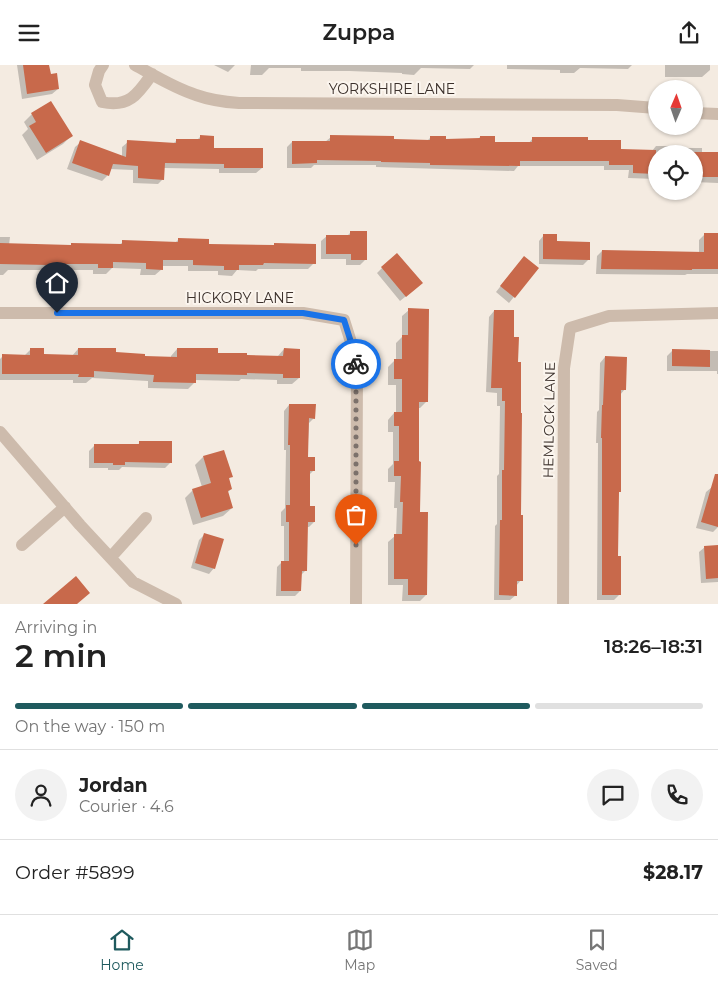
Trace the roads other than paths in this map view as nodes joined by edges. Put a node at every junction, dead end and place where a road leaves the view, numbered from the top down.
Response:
1 (104, 65) edge
2 (135, 65) edge
3 (152, 74) junction
4 (648, 107) edge
5 (703, 113) edge
6 (718, 114) edge
7 (0, 313) edge
8 (718, 313) edge
9 (0, 433) edge
10 (65, 507) junction
11 (146, 518) dead end
12 (22, 545) dead end
13 (111, 557) junction
14 (176, 604) edge
15 (356, 604) edge
16 (563, 604) edge

1 - 3 street
2 - 3 street, YORKSHIRE LANE
3 - 4 street, YORKSHIRE LANE
5 - 6 street
7 - 15 street, HICKORY LANE
8 - 16 street, HEMLOCK LANE
9 - 10 street
10 - 12 street
10 - 13 street
11 - 13 street
13 - 14 street

